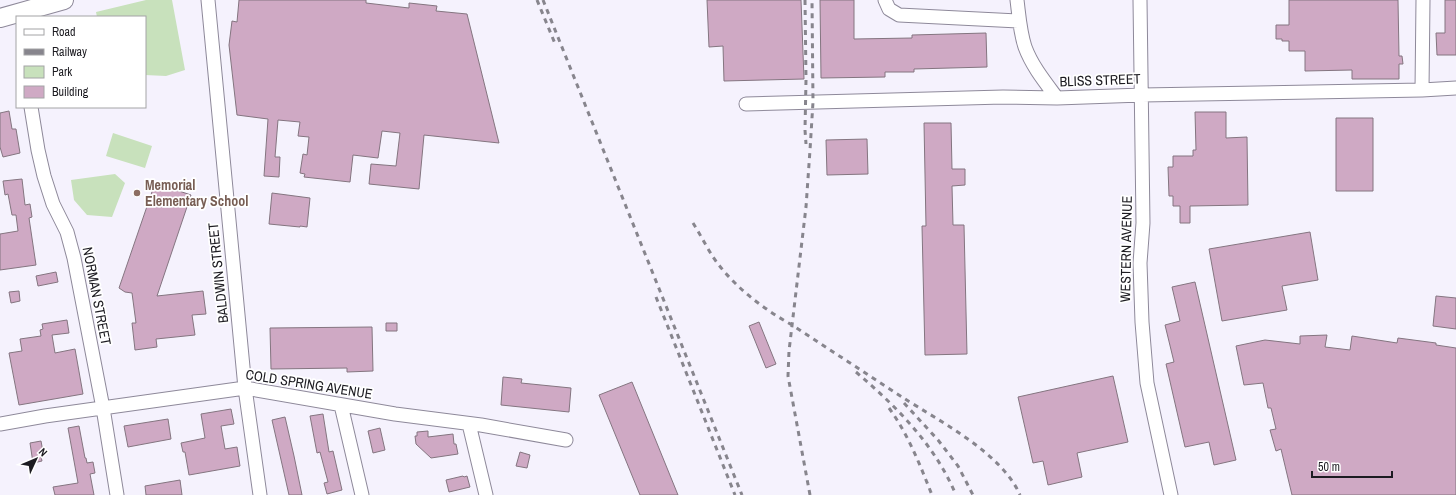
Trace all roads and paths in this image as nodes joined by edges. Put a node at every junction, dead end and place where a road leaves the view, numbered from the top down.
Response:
1 (64, 0) edge
2 (208, 0) edge
3 (885, 0) edge
4 (1017, 0) edge
5 (1140, 0) edge
6 (1423, 0) edge
7 (11, 16) edge
8 (1020, 21) junction
9 (1456, 88) edge
10 (1422, 90) junction
11 (1142, 95) junction
12 (1057, 98) junction
13 (746, 104) dead end
14 (31, 108) edge
15 (245, 388) junction
16 (341, 405) junction
17 (103, 408) junction
18 (0, 424) edge
19 (470, 424) junction
20 (566, 440) dead end
21 (117, 495) edge
22 (260, 495) edge
23 (362, 495) edge
24 (486, 495) edge
25 (1171, 495) edge

1 - 7 main road
2 - 15 street, BALDWIN STREET
3 - 8 street
4 - 8 street
5 - 11 street, WESTERN AVENUE
6 - 10 street
8 - 12 street
9 - 10 street, BLISS STREET
10 - 11 street, BLISS STREET
11 - 12 street, BLISS STREET
11 - 25 street, WESTERN AVENUE
12 - 13 street, BLISS STREET
14 - 17 street, NORMAN STREET
15 - 16 street, COLD SPRING AVENUE
15 - 17 street, COLD SPRING AVENUE
15 - 22 street, BALDWIN STREET
16 - 19 street, COLD SPRING AVENUE
16 - 23 street
17 - 18 street, COLD SPRING AVENUE
17 - 21 street, NORMAN STREET
19 - 20 street, COLD SPRING AVENUE
19 - 24 street

